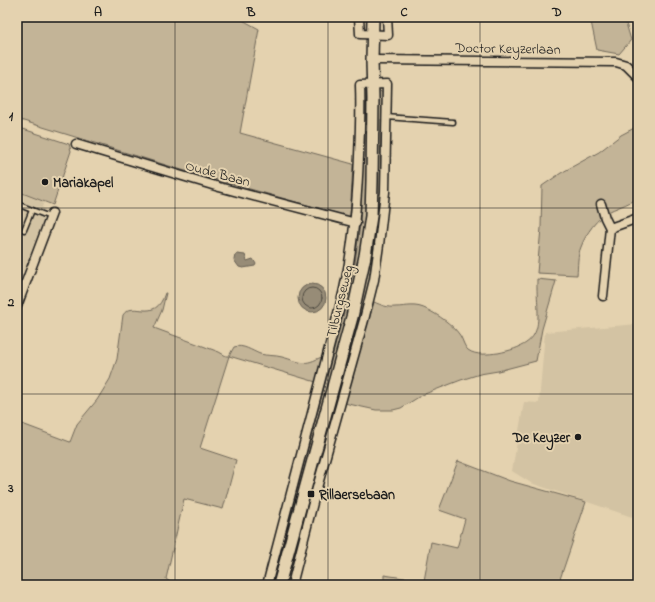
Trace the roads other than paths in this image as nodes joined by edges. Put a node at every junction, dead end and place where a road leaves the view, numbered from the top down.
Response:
1 (359, 17) edge
2 (373, 17) edge
3 (387, 17) edge
4 (373, 34) junction
5 (372, 60) junction
6 (638, 77) edge
7 (373, 84) junction
8 (386, 117) junction
9 (453, 122) dead end
10 (76, 144) dead end
11 (17, 204) edge
12 (601, 204) dead end
13 (32, 210) junction
14 (51, 215) joint
15 (638, 218) edge
16 (356, 223) junction
17 (610, 228) junction
18 (24, 230) dead end
19 (603, 296) dead end
20 (17, 306) edge
21 (267, 585) edge
22 (279, 585) edge
23 (292, 585) edge

1 - 4 street
2 - 4 street, Tilburgseweg
3 - 4 street
4 - 5 street, Tilburgseweg
5 - 6 street, Doctor Keyzerlaan
5 - 7 street, Tilburgseweg
7 - 8 street, Tilburgseweg
7 - 16 street, Tilburgseweg
7 - 22 street, Tilburgseweg
8 - 9 lane
8 - 23 street, Tilburgseweg
10 - 16 street, Oude Baan
11 - 13 lane
12 - 17 street
13 - 14 lane
13 - 18 lane
14 - 20 street
15 - 17 street
16 - 21 street, Tilburgseweg
17 - 19 street

